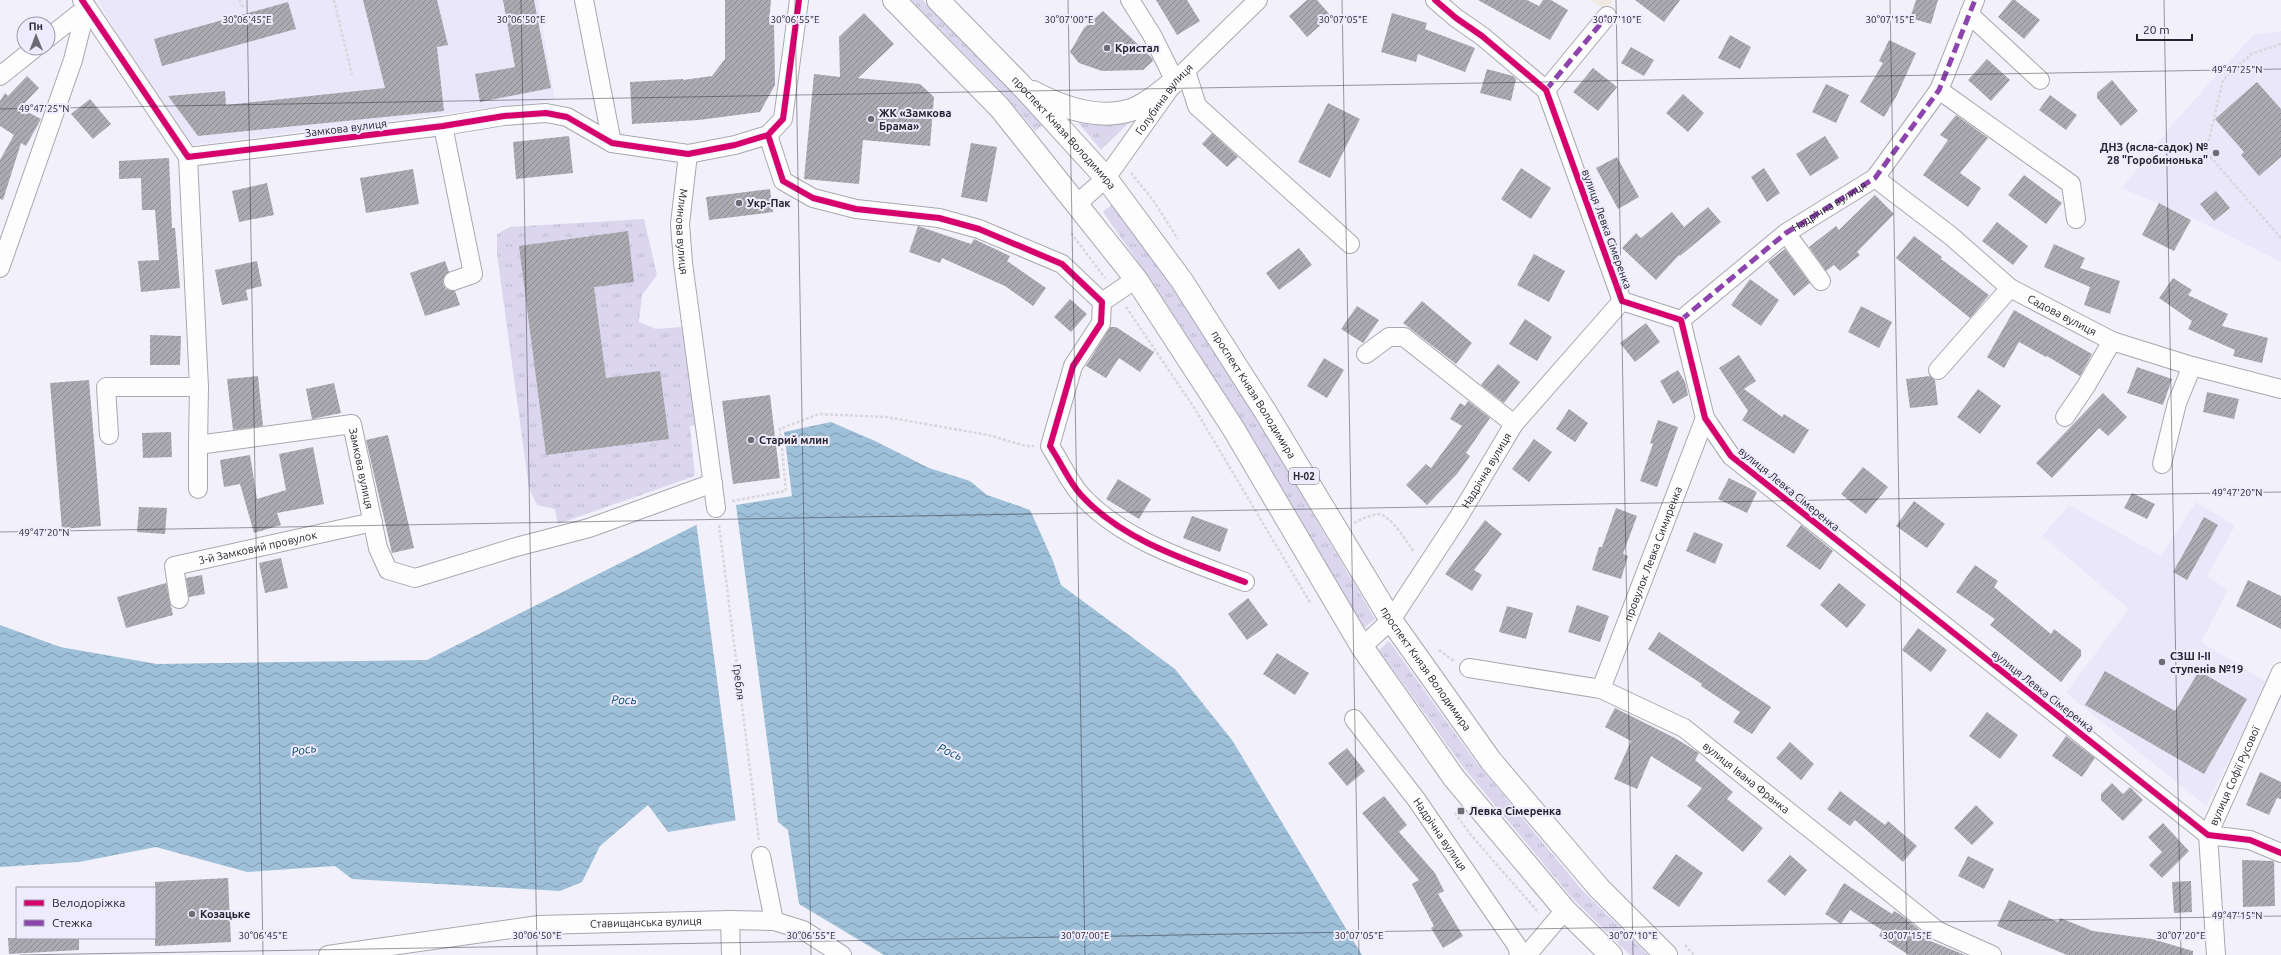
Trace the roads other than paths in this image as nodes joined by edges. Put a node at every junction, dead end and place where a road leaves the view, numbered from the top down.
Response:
1 (584, 0) edge
2 (799, 0) edge
3 (894, 0) edge
4 (938, 0) edge
5 (1130, 0) edge
6 (1258, 0) edge
7 (1435, 0) edge
8 (84, 4) edge
9 (1972, 7) edge
10 (1607, 16) dead end
11 (56, 30) edge
12 (25, 56) edge
13 (0, 76) edge
14 (1180, 76) junction
15 (2040, 80) dead end
16 (1021, 85) junction
17 (1546, 90) junction
18 (1939, 90) junction
19 (443, 126) junction
20 (768, 135) junction
21 (612, 143) junction
22 (688, 154) junction
23 (188, 157) junction
24 (1106, 178) junction
25 (1875, 178) junction
26 (1077, 204) junction
27 (2076, 219) dead end
28 (1786, 233) junction
29 (1350, 244) dead end
30 (0, 268) edge
31 (1136, 279) junction
32 (453, 281) dead end
33 (1821, 281) dead end
34 (2010, 288) junction
35 (1109, 298) junction
36 (1622, 301) junction
37 (1681, 320) junction
38 (2112, 341) junction
39 (1366, 354) dead end
40 (2192, 366) junction
41 (1938, 370) dead end
42 (199, 387) junction
43 (2281, 389) edge
44 (2064, 417) dead end
45 (1705, 418) junction
46 (1514, 424) junction
47 (109, 435) dead end
48 (198, 445) junction
49 (2162, 464) dead end
50 (713, 483) junction
51 (198, 490) dead end
52 (716, 508) road end
53 (373, 522) junction
54 (1245, 582) dead end
55 (179, 599) dead end
56 (1391, 620) junction
57 (1362, 647) junction
58 (1469, 668) dead end
59 (2281, 672) edge
60 (1601, 689) junction
61 (1354, 719) dead end
62 (2208, 835) junction
63 (2281, 853) edge
64 (761, 856) road end
65 (1565, 910) junction
66 (730, 920) junction
67 (774, 921) junction
68 (328, 955) edge
69 (731, 955) edge
70 (842, 955) edge
71 (1519, 955) edge
72 (1527, 955) edge
73 (1611, 955) edge
74 (1666, 955) edge
75 (1992, 955) edge
76 (2216, 955) edge

1 - 21 street
2 - 20 street
3 - 26 main road
4 - 16 main road, проспект Князя Володимира / Н-02
5 - 14 street
6 - 14 street, Голубина вулиця
7 - 17 street
8 - 11 street
8 - 23 street
8 - 30 street
9 - 15 street
9 - 18 street, Надрічна вулиця
10 - 17 street
12 - 13 street
14 - 16 main road
14 - 24 street, Голубина вулиця
14 - 29 street
16 - 24 main road, проспект Князя Володимира / Н-02
17 - 36 street, вулиця Левка Сімеренка
18 - 25 street, Надрічна вулиця
18 - 27 street
19 - 21 street, Замкова вулиця
19 - 23 street, Замкова вулиця
19 - 32 street
20 - 22 street
20 - 35 street
21 - 22 street, Замкова вулиця
22 - 50 street, Млинова вулиця
23 - 42 street
24 - 26 street, Голубина вулиця
24 - 56 main road, проспект Князя Володимира / Н-02
25 - 28 street, Надрічна вулиця
25 - 34 street, Садова вулиця
26 - 31 main road
28 - 33 street
28 - 37 street, Надрічна вулиця
31 - 35 street
31 - 57 main road
34 - 38 street, Садова вулиця
34 - 41 street
35 - 54 street
36 - 37 street, вулиця Левка Сімеренка
36 - 46 street, Надрічна вулиця
37 - 45 street, вулиця Левка Сімеренка
38 - 40 street, Садова вулиця
38 - 44 street
39 - 46 street
40 - 43 street, Садова вулиця
40 - 49 street
42 - 47 street
42 - 48 street
45 - 60 street, провулок Левка Симиренка
45 - 62 street, вулиця Левка Сімеренка
46 - 56 street, Надрічна вулиця
48 - 51 street
48 - 53 street, Замкова вулиця
50 - 52 street, Млинова вулиця
50 - 53 street, Замкова вулиця
53 - 55 street, 3-й Замковий провулок
56 - 57 street, Надрічна вулиця
56 - 74 main road, проспект Князя Володимира / Н-02
57 - 65 main road
58 - 60 street, вулиця Івана Франка
59 - 62 street, вулиця Софії Русової
60 - 75 street, вулиця Івана Франка
61 - 71 street, Надрічна вулиця
62 - 63 street
62 - 76 street, вулиця Софії Русової
64 - 67 street
65 - 72 street
65 - 73 main road
66 - 67 street, Ставищанська вулиця
66 - 68 street, Ставищанська вулиця
66 - 69 street
67 - 70 street, Ставищанська вулиця

